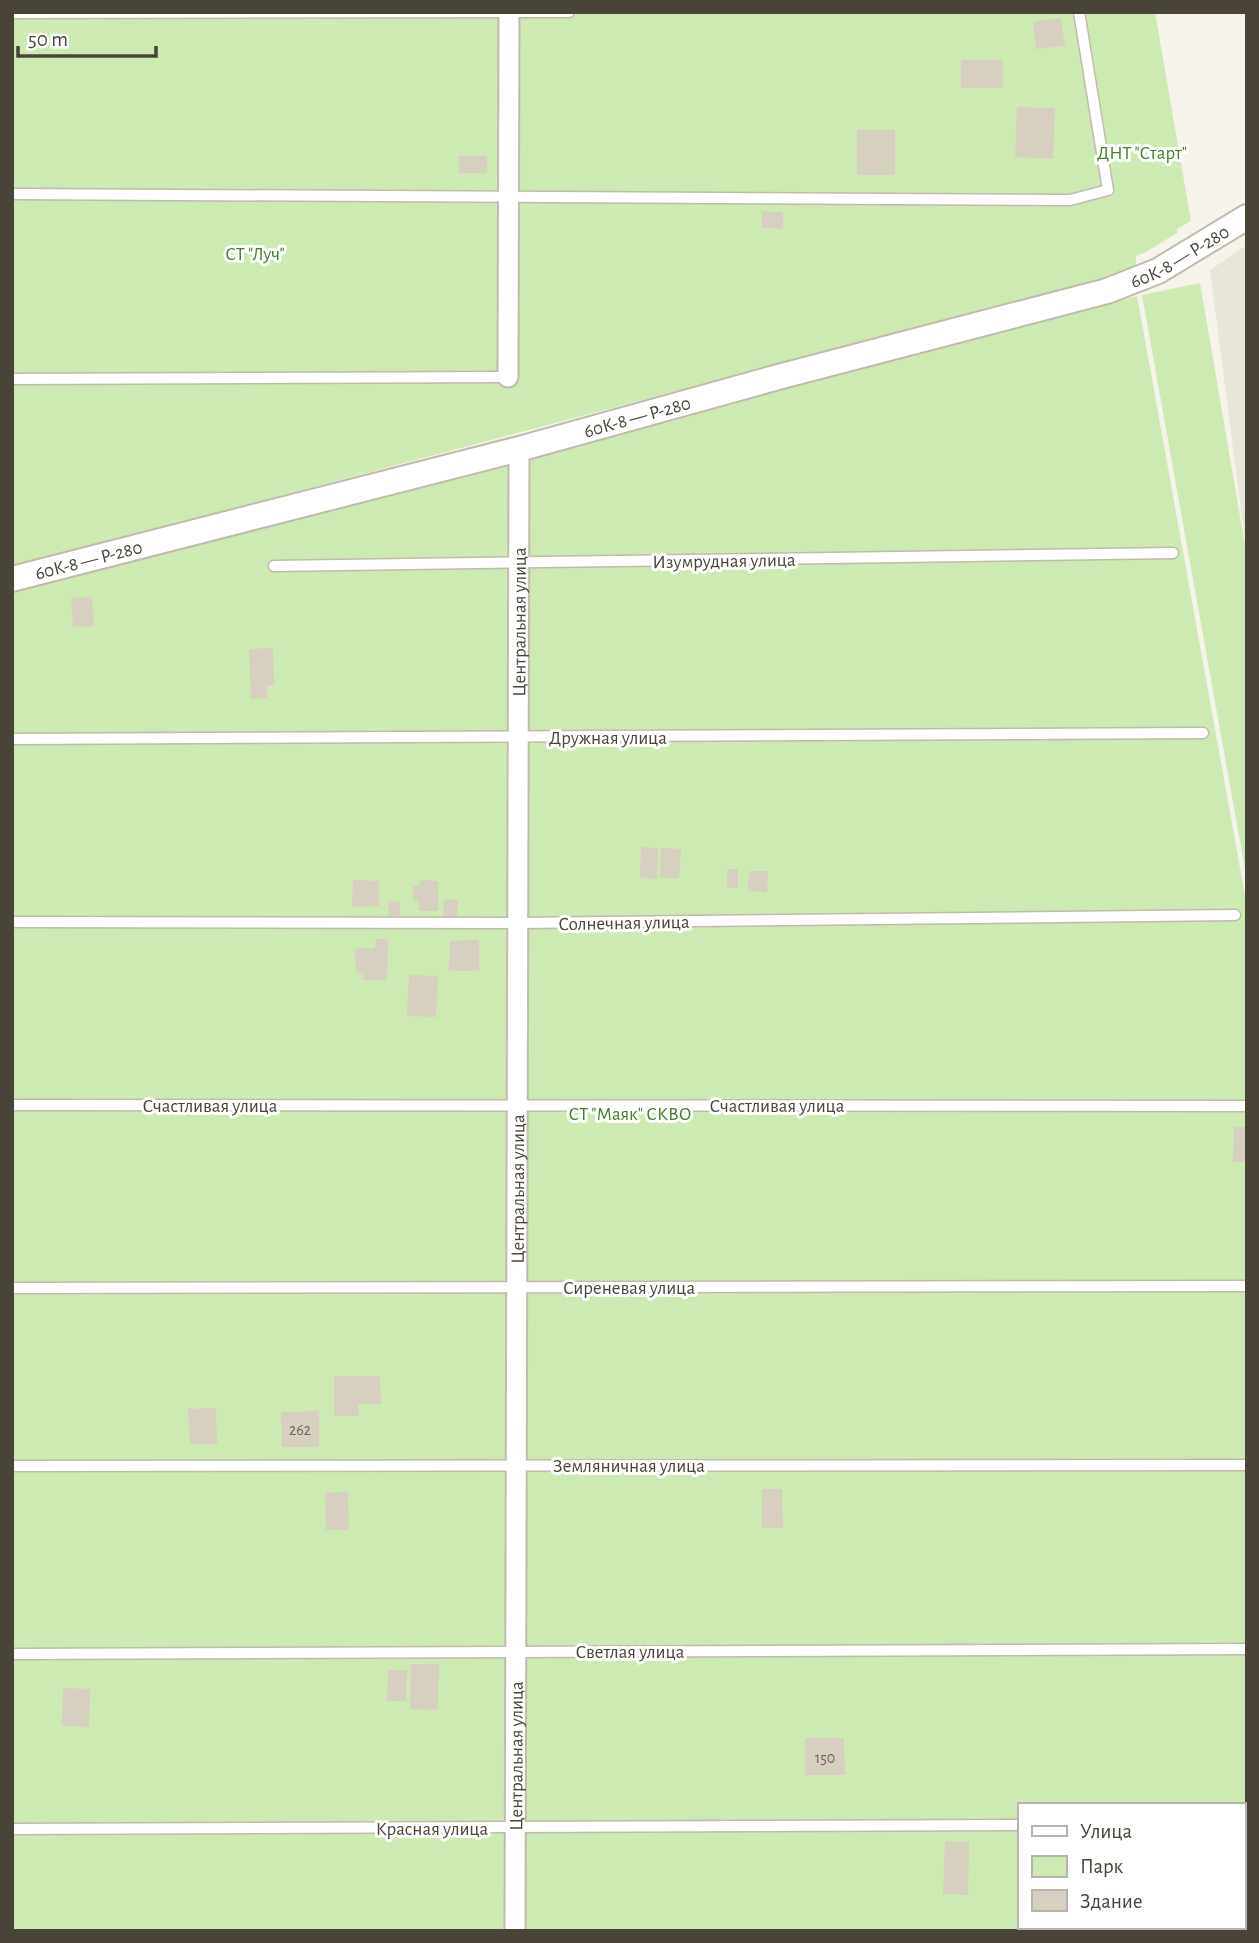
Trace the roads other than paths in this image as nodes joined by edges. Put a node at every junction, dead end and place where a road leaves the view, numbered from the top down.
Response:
1 (509, 12) edge
2 (569, 12) edge
3 (1079, 12) edge
4 (12, 13) edge
5 (12, 194) edge
6 (508, 196) junction
7 (1247, 217) edge
8 (508, 377) joint
9 (12, 379) edge
10 (519, 449) junction
11 (1173, 553) dead end
12 (519, 563) junction
13 (274, 566) dead end
14 (12, 579) edge
15 (1203, 733) dead end
16 (519, 738) junction
17 (12, 739) edge
18 (1235, 915) dead end
19 (12, 922) edge
20 (518, 923) junction
21 (517, 1104) junction
22 (12, 1105) edge
23 (1247, 1106) edge
24 (1247, 1286) edge
25 (12, 1287) edge
26 (517, 1287) junction
27 (516, 1465) junction
28 (1247, 1465) edge
29 (12, 1466) edge
30 (1247, 1649) edge
31 (515, 1652) junction
32 (12, 1654) edge
33 (1018, 1825) edge
34 (515, 1827) junction
35 (12, 1829) edge
36 (514, 1931) edge

1 - 2 lane
1 - 4 lane
1 - 6 street
3 - 6 lane
5 - 6 lane
6 - 8 street
7 - 10 street, 60К-8 — Р-280
8 - 9 lane
10 - 12 street, Центральная улица
10 - 14 street, 60К-8 — Р-280
11 - 12 lane, Изумрудная улица
12 - 13 lane, Изумрудная улица
12 - 16 street, Центральная улица
15 - 16 lane, Дружная улица
16 - 17 lane, Дружная улица
16 - 20 street, Центральная улица
18 - 20 lane, Солнечная улица
19 - 20 lane, Солнечная улица
20 - 21 street, Центральная улица
21 - 22 lane, Счастливая улица
21 - 23 lane, Счастливая улица
21 - 26 street, Центральная улица
24 - 26 lane, Сиреневая улица
25 - 26 lane, Сиреневая улица
26 - 27 street, Центральная улица
27 - 28 lane, Земляничная улица
27 - 29 lane, Земляничная улица
27 - 31 street, Центральная улица
30 - 31 lane, Светлая улица
31 - 32 lane, Светлая улица
31 - 34 street, Центральная улица
33 - 34 lane, Красная улица
34 - 35 lane, Красная улица
34 - 36 street, Центральная улица

